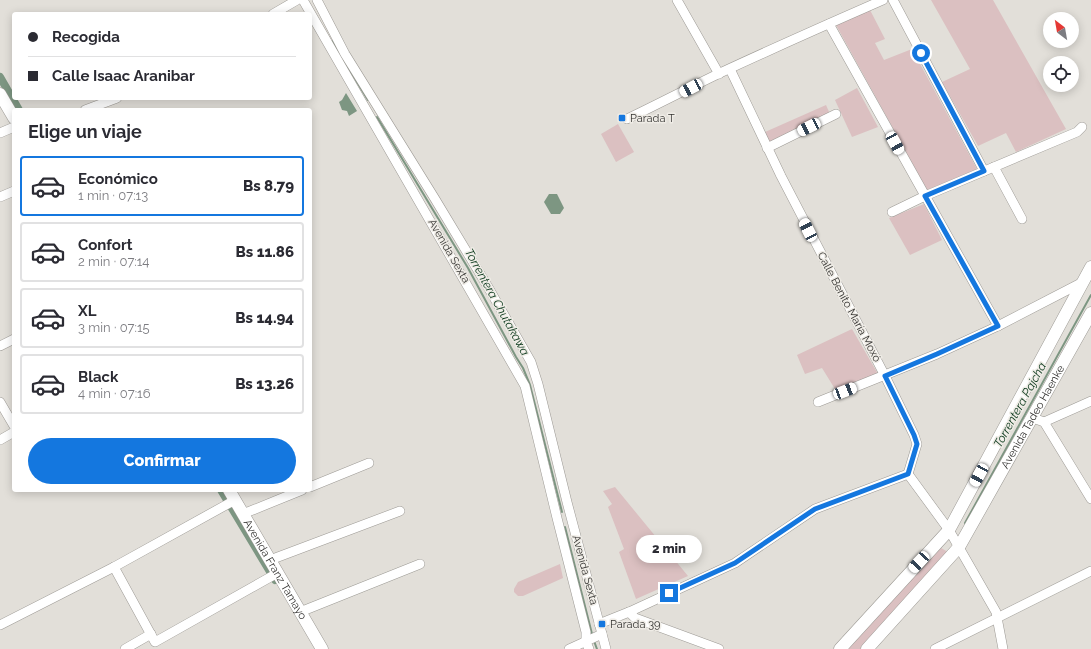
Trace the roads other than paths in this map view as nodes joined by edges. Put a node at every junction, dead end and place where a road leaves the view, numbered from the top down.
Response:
1 (297, 0) edge
2 (303, 0) edge
3 (317, 0) edge
4 (676, 0) edge
5 (883, 0) edge
6 (893, 0) edge
7 (276, 12) edge
8 (311, 12) edge
9 (312, 14) edge
10 (829, 24) junction
11 (730, 69) junction
12 (719, 74) junction
13 (0, 94) edge
14 (111, 100) edge
15 (91, 108) edge
16 (375, 111) junction
17 (836, 114) dead end
18 (12, 115) edge
19 (627, 119) dead end
20 (1082, 127) dead end
21 (12, 128) edge
22 (0, 133) edge
23 (767, 148) junction
24 (994, 167) junction
25 (984, 171) junction
26 (12, 192) edge
27 (925, 196) junction
28 (0, 197) edge
29 (892, 212) dead end
30 (1022, 219) dead end
31 (1091, 267) edge
32 (1081, 284) junction
33 (1091, 313) edge
34 (998, 326) junction
35 (12, 340) edge
36 (0, 346) edge
37 (885, 376) junction
38 (1091, 401) edge
39 (0, 402) edge
40 (818, 402) dead end
41 (1038, 420) junction
42 (12, 423) edge
43 (12, 433) edge
44 (0, 440) edge
45 (368, 463) dead end
46 (908, 474) junction
47 (312, 486) edge
48 (297, 492) edge
49 (232, 495) edge
50 (1091, 499) edge
51 (400, 511) dead end
52 (243, 514) junction
53 (562, 516) junction
54 (949, 530) junction
55 (960, 547) junction
56 (270, 560) junction
57 (420, 564) dead end
58 (114, 567) junction
59 (277, 571) junction
60 (1091, 571) edge
61 (300, 612) junction
62 (630, 612) junction
63 (998, 618) junction
64 (599, 624) junction
65 (0, 625) edge
66 (151, 634) junction
67 (591, 642) edge
68 (125, 649) edge
69 (322, 649) edge
70 (569, 649) edge
71 (606, 649) edge
72 (719, 649) edge
73 (840, 649) edge
74 (866, 649) edge
75 (935, 649) edge
76 (1003, 649) edge

1 - 7 street
2 - 8 street, Avenida Sexta
3 - 16 street, Avenida Sexta
4 - 12 street
5 - 10 street
6 - 25 street
9 - 16 street, Avenida Sexta
10 - 11 street
10 - 27 street
11 - 12 street
11 - 23 street, Calle Benito María Moxó
12 - 19 street
13 - 18 main road
14 - 15 street
16 - 53 street, Avenida Sexta
16 - 53 street, Avenida Sexta
17 - 23 street
20 - 24 street
21 - 22 street
23 - 37 street, Calle Benito María Moxó
24 - 25 street
24 - 30 street
25 - 27 street
26 - 28 street
27 - 29 street
27 - 34 street
31 - 32 main road, Avenida Tadeo Haenke
32 - 34 street
32 - 54 main road, Avenida Tadeo Haenke
33 - 41 main road, Avenida Tadeo Haenke
34 - 37 street
35 - 36 street
37 - 40 street
37 - 46 street, Calle Benito María Moxó
38 - 41 street
39 - 42 street
41 - 50 street
41 - 55 main road, Avenida Tadeo Haenke
43 - 44 street
45 - 47 street
46 - 54 street
46 - 62 street
48 - 52 street
49 - 52 main road, Avenida Franz Tamayo
49 - 58 street
51 - 56 street
52 - 56 main road, Avenida Franz Tamayo
53 - 64 street, Avenida Sexta
53 - 67 street, Avenida Sexta
54 - 55 street
54 - 73 main road, Avenida Tadeo Haenke
55 - 63 street
55 - 74 main road, Avenida Tadeo Haenke
56 - 59 main road, Avenida Franz Tamayo
57 - 61 street
58 - 65 street
58 - 66 street
59 - 61 main road, Avenida Franz Tamayo
59 - 66 street
60 - 63 street
61 - 69 main road, Avenida Franz Tamayo
62 - 64 street
62 - 72 street
63 - 75 street
63 - 76 street
64 - 67 street, Avenida Sexta
66 - 68 street
67 - 70 street
67 - 71 street, Avenida Sexta

